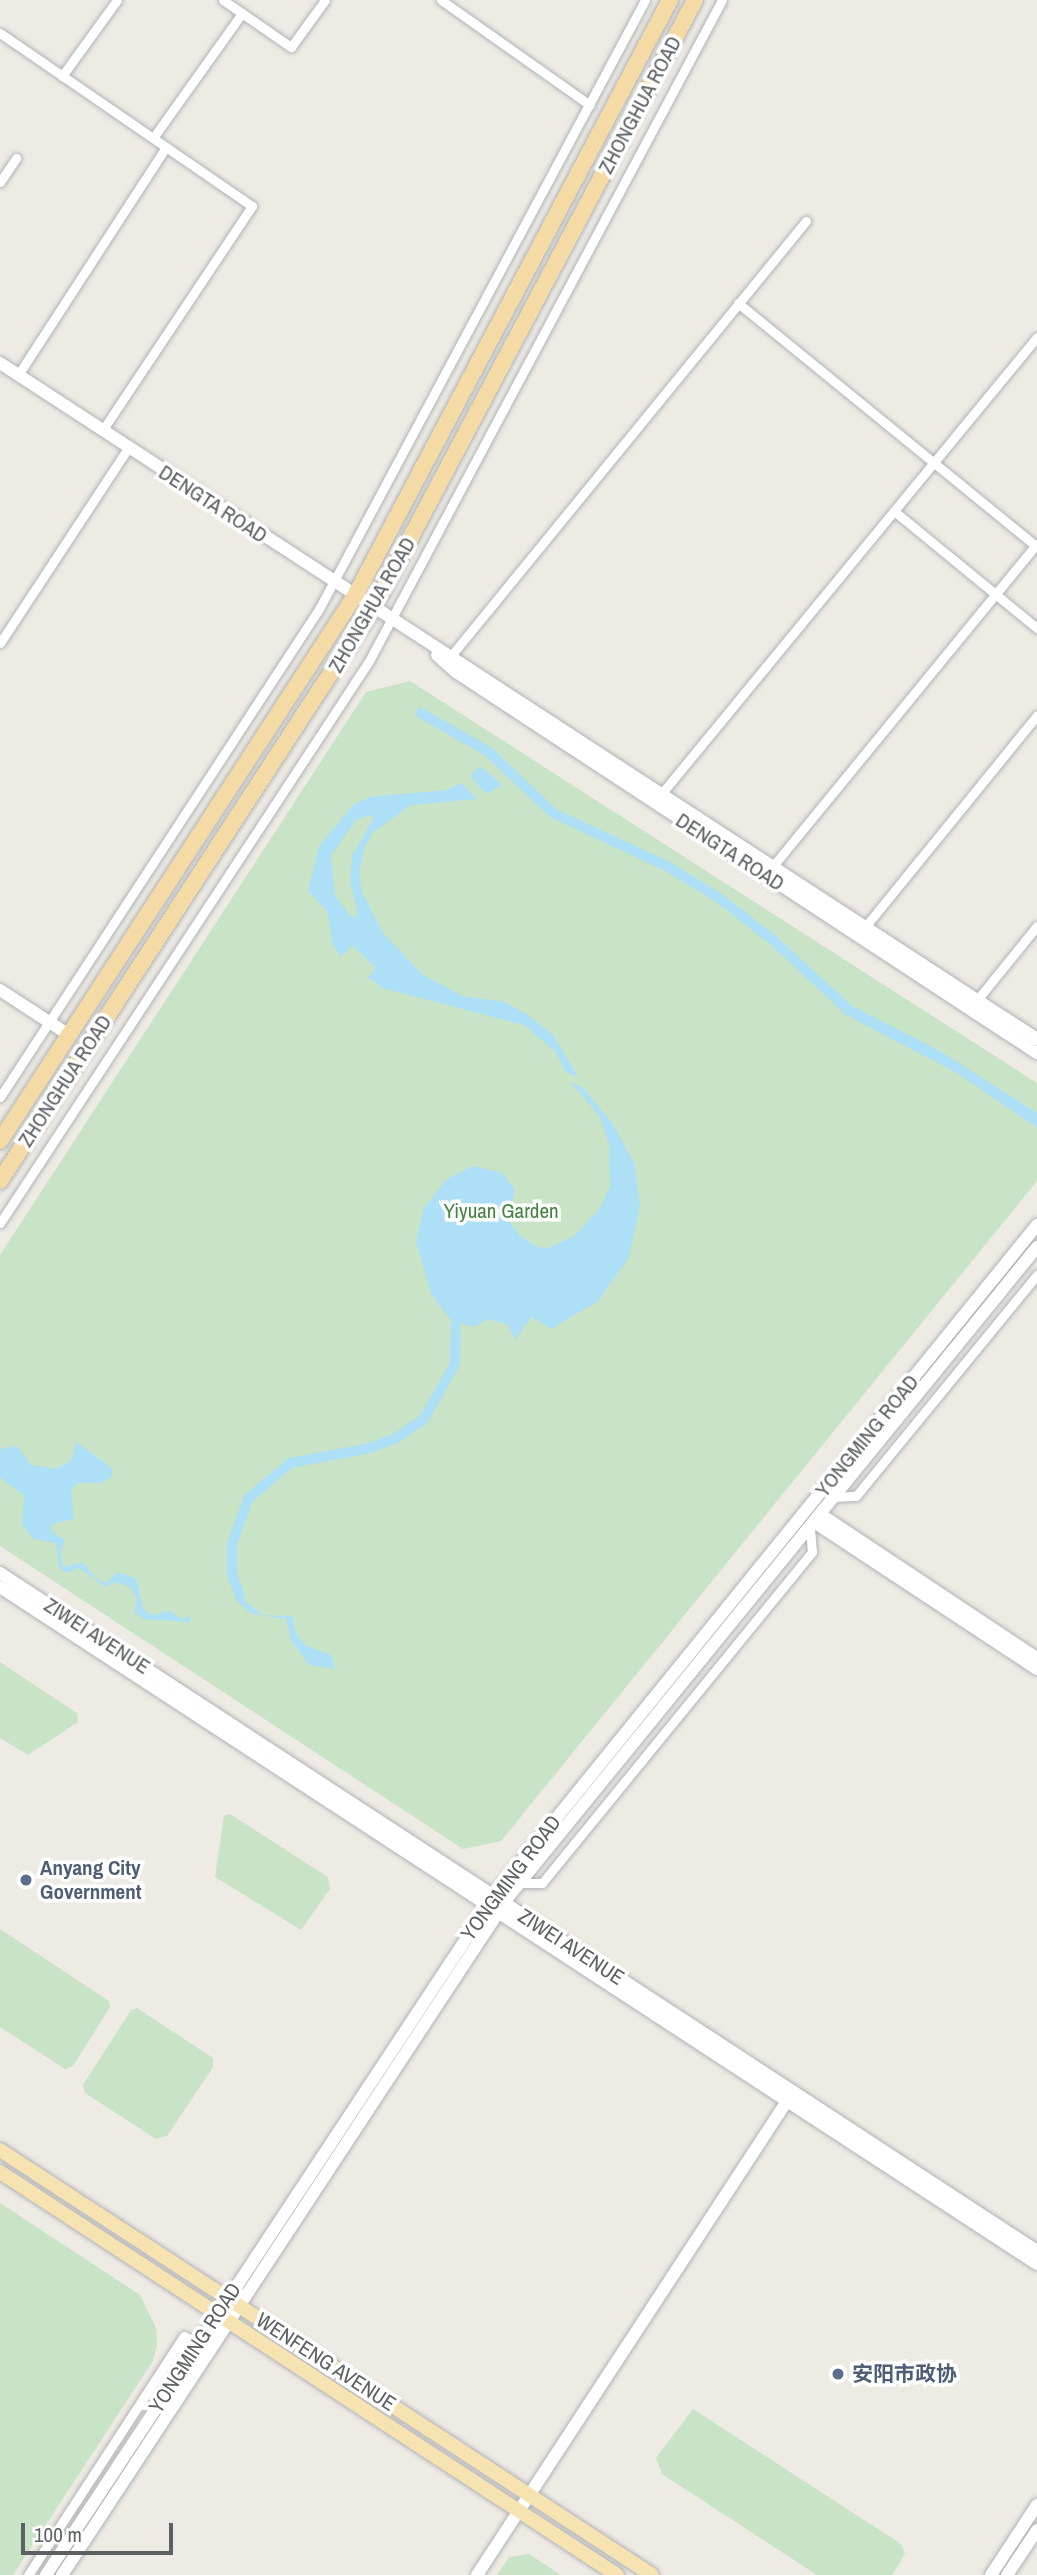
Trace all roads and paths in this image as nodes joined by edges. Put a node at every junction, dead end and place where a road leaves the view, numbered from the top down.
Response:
1 (117, 0) edge
2 (223, 0) edge
3 (325, 0) edge
4 (441, 0) edge
5 (645, 0) edge
6 (670, 0) edge
7 (695, 0) edge
8 (722, 0) edge
9 (242, 13) junction
10 (0, 33) edge
11 (62, 76) junction
12 (590, 105) junction
13 (153, 138) junction
14 (166, 147) junction
15 (16, 158) dead end
16 (0, 182) edge
17 (806, 221) dead end
18 (738, 303) junction
19 (1037, 337) edge
20 (0, 363) edge
21 (18, 375) junction
22 (102, 431) junction
23 (128, 448) junction
24 (934, 463) junction
25 (894, 510) junction
26 (1036, 546) edge
27 (333, 583) junction
28 (996, 594) junction
29 (354, 597) junction
30 (373, 609) junction
31 (391, 622) junction
32 (1037, 628) edge
33 (0, 643) edge
34 (427, 645) junction
35 (450, 657) junction
36 (1037, 715) edge
37 (662, 793) junction
38 (773, 866) junction
39 (1037, 926) edge
40 (865, 927) junction
41 (0, 990) edge
42 (977, 1000) junction
43 (49, 1022) junction
44 (69, 1035) junction
45 (1037, 1039) edge
46 (1037, 1053) edge
47 (0, 1097) edge
48 (0, 1140) edge
49 (0, 1181) edge
50 (0, 1223) edge
51 (1037, 1225) edge
52 (1037, 1247) edge
53 (1037, 1275) edge
54 (834, 1497) junction
55 (815, 1521) junction
56 (0, 1573) edge
57 (0, 1587) edge
58 (1037, 1658) edge
59 (1037, 1669) edge
60 (496, 1904) junction
61 (787, 2101) junction
62 (0, 2150) edge
63 (0, 2172) edge
64 (1037, 2251) edge
65 (1037, 2264) edge
66 (234, 2302) junction
67 (223, 2318) junction
68 (198, 2344) junction
69 (530, 2495) junction
70 (1037, 2505) edge
71 (519, 2511) junction
72 (1037, 2530) edge
73 (48, 2574) edge
74 (28, 2575) edge
75 (62, 2575) edge
76 (477, 2575) edge
77 (617, 2575) edge
78 (652, 2575) edge
79 (991, 2575) edge
80 (1007, 2575) edge

1 - 11 street
2 - 9 street
3 - 9 street
4 - 12 street
5 - 12 street
6 - 29 highway, ZHONGHUA ROAD
7 - 30 highway, ZHONGHUA ROAD
8 - 31 street
9 - 13 street
10 - 11 street
11 - 13 street
12 - 27 street
13 - 14 street
14 - 21 street
14 - 22 street
15 - 16 street
17 - 18 street
18 - 24 street
18 - 35 street
19 - 24 street
20 - 21 street, DENGTA ROAD
21 - 22 street, DENGTA ROAD
22 - 23 street, DENGTA ROAD
23 - 27 street, DENGTA ROAD
23 - 33 street
24 - 25 street
24 - 26 street
25 - 28 street
25 - 37 street
26 - 28 street
27 - 29 street, DENGTA ROAD
27 - 43 street
28 - 32 street
28 - 38 street
29 - 30 street, DENGTA ROAD
29 - 44 highway, ZHONGHUA ROAD
30 - 31 street, DENGTA ROAD
30 - 49 highway, ZHONGHUA ROAD
31 - 34 street, DENGTA ROAD
31 - 50 street
34 - 35 street, DENGTA ROAD
34 - 46 street, DENGTA ROAD
35 - 37 street, DENGTA ROAD
36 - 40 street
37 - 38 street, DENGTA ROAD
38 - 40 street, DENGTA ROAD
39 - 42 street
40 - 42 street, DENGTA ROAD
41 - 43 street
42 - 45 street, DENGTA ROAD
43 - 44 street
43 - 47 street
44 - 48 highway, ZHONGHUA ROAD
51 - 60 street, YONGMING ROAD
52 - 54 street, YONGMING ROAD
53 - 54 street
54 - 55 street, YONGMING ROAD
55 - 58 street
55 - 59 street
55 - 60 street, YONGMING ROAD
56 - 60 street, ZIWEI AVENUE
57 - 60 street, ZIWEI AVENUE
60 - 61 street, ZIWEI AVENUE
60 - 64 street, ZIWEI AVENUE
60 - 66 street, YONGMING ROAD
61 - 65 street, ZIWEI AVENUE
61 - 69 street
62 - 66 main road, WENFENG AVENUE
63 - 67 main road, WENFENG AVENUE
66 - 67 street, YONGMING ROAD
66 - 69 main road, WENFENG AVENUE
67 - 68 street, YONGMING ROAD
67 - 71 main road, WENFENG AVENUE
67 - 75 street, YONGMING ROAD
68 - 73 street, YONGMING ROAD
68 - 74 street
69 - 71 street
69 - 78 main road, WENFENG AVENUE
70 - 79 street
71 - 76 street
71 - 77 main road, WENFENG AVENUE
72 - 80 street

